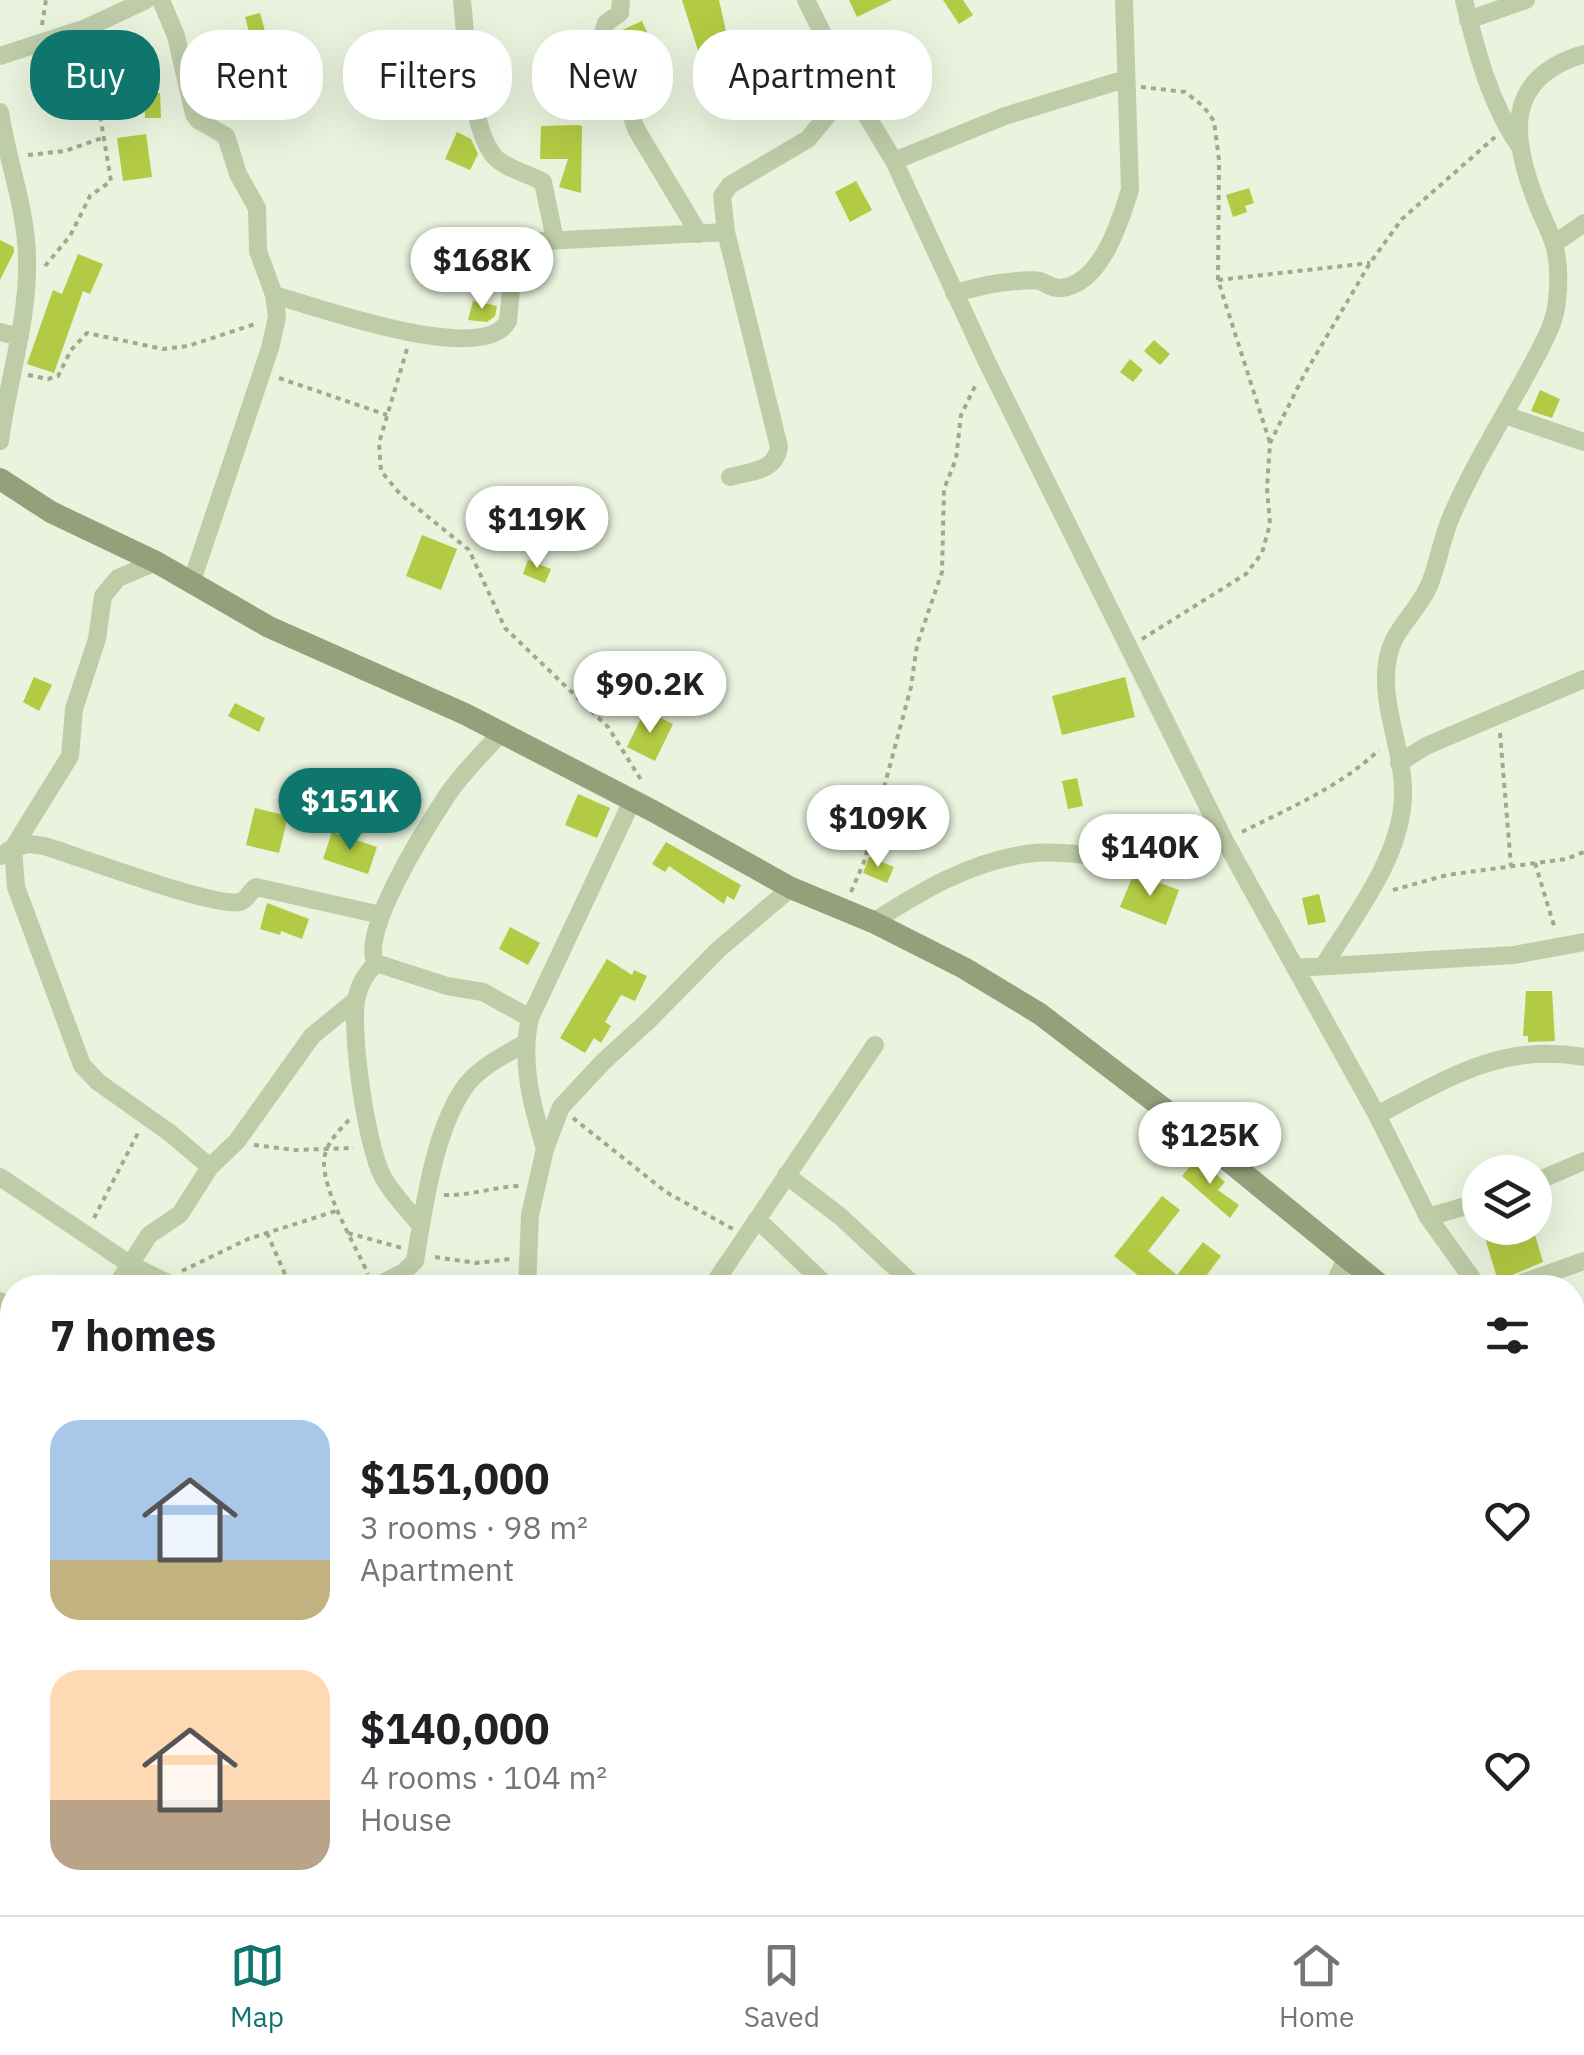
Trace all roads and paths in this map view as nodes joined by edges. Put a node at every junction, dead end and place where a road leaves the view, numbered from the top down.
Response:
1 (146, 0) edge
2 (161, 0) edge
3 (462, 0) edge
4 (620, 0) edge
5 (806, 0) edge
6 (1124, 0) edge
7 (1464, 0) edge
8 (1526, 0) edge
9 (1468, 20) junction
10 (86, 28) junction
11 (821, 30) edge
12 (1584, 54) edge
13 (0, 56) edge
14 (1125, 82) junction
15 (0, 112) edge
16 (824, 120) edge
17 (869, 120) edge
18 (1506, 128) junction
19 (105, 137) junction
20 (1520, 147) junction
21 (8, 156) junction
22 (894, 161) junction
23 (1584, 223) edge
24 (726, 232) junction
25 (698, 234) junction
26 (555, 240) junction
27 (1554, 244) junction
28 (1370, 263) junction
29 (1218, 280) junction
30 (27, 287) junction
31 (954, 293) junction
32 (274, 295) junction
33 (277, 317) junction
34 (0, 332) edge
35 (412, 335) junction
36 (20, 337) junction
37 (987, 362) junction
38 (13, 371) junction
39 (260, 372) junction
40 (387, 415) junction
41 (1505, 415) junction
42 (0, 441) edge
43 (1584, 442) edge
44 (1270, 443) junction
45 (730, 476) dead end
46 (0, 479) edge
47 (156, 562) junction
48 (192, 584) junction
49 (1127, 648) junction
50 (1584, 679) edge
51 (1498, 714) junction
52 (501, 733) junction
53 (1393, 736) junction
54 (1399, 762) junction
55 (638, 793) junction
56 (1223, 839) junction
57 (8, 844) edge
58 (1584, 852) edge
59 (1535, 863) junction
60 (1511, 866) junction
61 (791, 888) junction
62 (1368, 892) junction
63 (843, 910) junction
64 (382, 915) junction
65 (873, 922) junction
66 (1584, 942) edge
67 (1558, 948) junction
68 (376, 963) junction
69 (1324, 964) junction
70 (1295, 968) junction
71 (356, 1000) junction
72 (530, 1018) junction
73 (524, 1044) junction
74 (875, 1045) dead end
75 (1584, 1056) edge
76 (364, 1097) junction
77 (561, 1108) junction
78 (148, 1116) junction
79 (1376, 1116) junction
80 (237, 1141) junction
81 (374, 1146) junction
82 (544, 1149) junction
83 (327, 1150) junction
84 (1584, 1161) edge
85 (210, 1167) junction
86 (786, 1175) junction
87 (1552, 1175) edge
88 (0, 1177) edge
89 (538, 1186) junction
90 (427, 1195) junction
91 (1462, 1207) edge
92 (339, 1210) junction
93 (1428, 1217) junction
94 (757, 1219) junction
95 (421, 1226) junction
96 (266, 1232) junction
97 (348, 1233) junction
98 (85, 1234) junction
99 (746, 1236) junction
100 (416, 1252) junction
101 (528, 1257) junction
102 (1347, 1257) junction
103 (1584, 1261) edge
104 (130, 1265) junction
105 (123, 1275) edge
106 (152, 1275) edge
107 (187, 1275) edge
108 (286, 1275) edge
109 (367, 1275) edge
110 (396, 1275) edge
111 (527, 1275) edge
112 (720, 1275) edge
113 (815, 1275) edge
114 (903, 1275) edge
115 (1338, 1275) edge
116 (1368, 1275) edge
117 (1470, 1275) edge
118 (1545, 1275) edge

1 - 10 street
2 - 32 street
3 - 26 street
4 - 25 street
5 - 11 street
6 - 14 street
7 - 9 street
8 - 9 street
9 - 18 street
10 - 13 street
10 - 19 path
12 - 20 street
14 - 22 street
14 - 29 path
14 - 31 street
15 - 21 street
16 - 24 street
17 - 22 street
18 - 20 street
18 - 28 path
19 - 21 path
19 - 30 path
20 - 27 street
21 - 30 street
22 - 31 street
23 - 27 street
24 - 25 street
24 - 45 street
25 - 26 street
26 - 35 street
27 - 41 street
28 - 29 path
28 - 44 path
29 - 44 path
30 - 36 street
31 - 37 street
32 - 33 street
32 - 35 street
33 - 38 path
33 - 39 street
34 - 36 street
35 - 40 path
36 - 38 street
37 - 49 street
37 - 63 path
38 - 42 street
39 - 40 path
39 - 48 street
40 - 55 path
41 - 43 street
41 - 53 street
44 - 49 path
46 - 47 street
47 - 48 street
47 - 57 street
48 - 52 street
49 - 56 street
50 - 51 street
51 - 54 street
51 - 60 path
52 - 55 street
52 - 64 street
53 - 54 street
53 - 56 path
54 - 62 street
55 - 61 street
55 - 72 street
56 - 65 street
56 - 70 street
57 - 64 street
57 - 78 street
58 - 59 path
59 - 60 path
59 - 67 path
60 - 62 path
61 - 63 street
61 - 77 street
62 - 69 street
63 - 65 street
64 - 68 street
65 - 102 street
66 - 67 street
67 - 69 street
68 - 71 street
68 - 72 street
69 - 70 street
70 - 79 street
71 - 76 street
71 - 80 street
72 - 73 street
73 - 82 street
73 - 90 street
74 - 86 street
75 - 79 street
76 - 81 street
76 - 83 path
77 - 82 street
77 - 99 path
78 - 85 street
78 - 98 path
79 - 93 street
80 - 83 path
80 - 85 street
81 - 83 path
81 - 95 street
82 - 89 street
83 - 92 path
84 - 87 street
85 - 104 street
86 - 94 street
86 - 114 street
88 - 98 street
89 - 90 path
89 - 101 street
90 - 95 street
91 - 93 street
92 - 96 path
92 - 97 path
93 - 117 street
94 - 99 street
94 - 113 street
95 - 100 street
96 - 107 path
96 - 108 path
97 - 100 path
97 - 109 path
98 - 104 street
99 - 112 street
100 - 101 path
100 - 110 street
101 - 111 street
102 - 115 street
102 - 116 street
103 - 118 street
104 - 105 street
104 - 106 street

